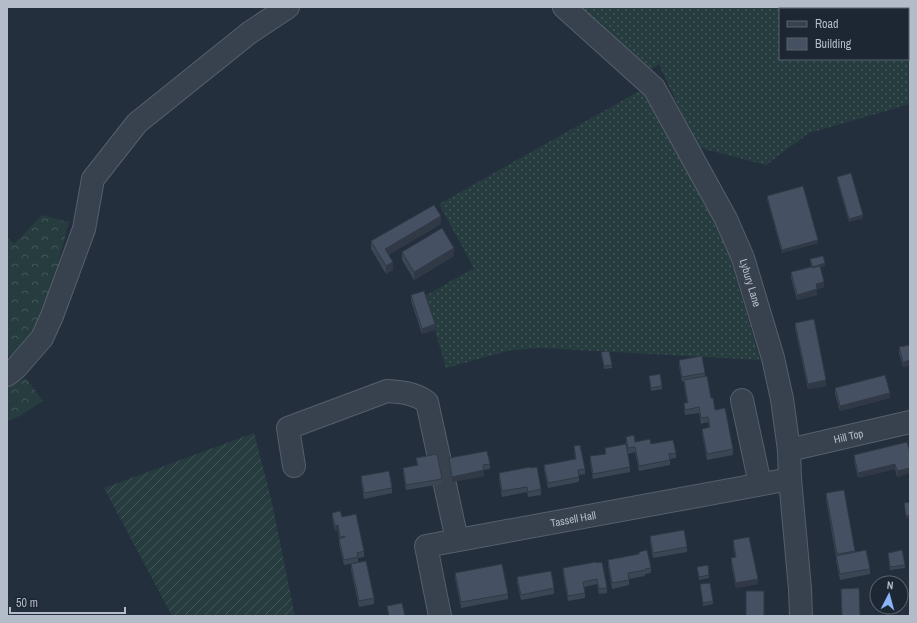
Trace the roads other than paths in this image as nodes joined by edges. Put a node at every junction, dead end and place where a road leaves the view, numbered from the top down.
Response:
1 (288, 7) edge
2 (564, 7) edge
3 (7, 375) edge
4 (742, 400) dead end
5 (909, 427) edge
6 (789, 450) junction
7 (294, 466) dead end
8 (790, 479) junction
9 (760, 484) junction
10 (457, 540) junction
11 (440, 616) edge
12 (801, 616) edge

1 - 3 street
2 - 6 street, Lybury Lane
4 - 9 street
5 - 6 street, Hill Top
6 - 8 street, Lybury Lane
7 - 10 street
8 - 9 street, Tassell Hall
8 - 12 street, Lybury Lane
9 - 10 street, Tassell Hall
10 - 11 street, Tassell Hall

